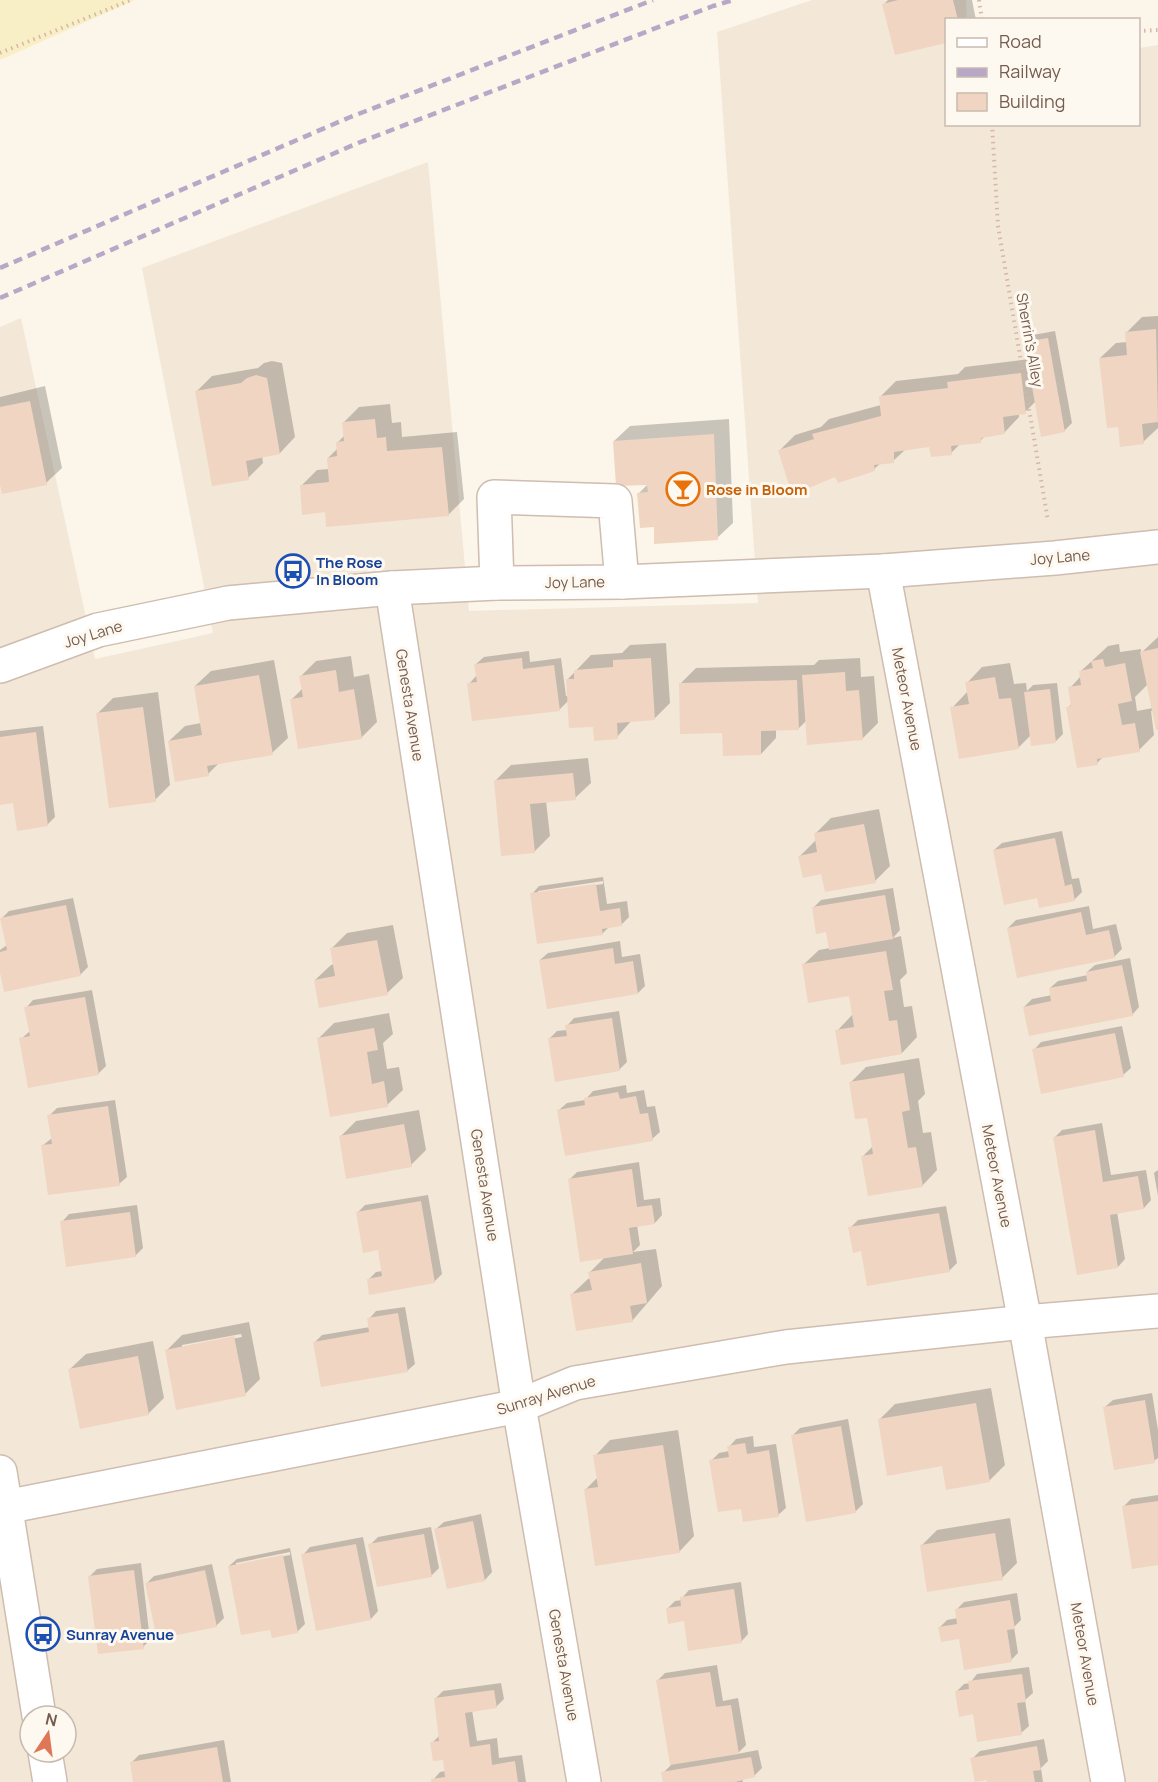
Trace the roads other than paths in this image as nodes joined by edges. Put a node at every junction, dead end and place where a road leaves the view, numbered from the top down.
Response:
1 (1158, 547) edge
2 (883, 571) junction
3 (622, 582) junction
4 (497, 583) junction
5 (392, 588) junction
6 (0, 666) edge
7 (1158, 1311) edge
8 (1025, 1322) junction
9 (519, 1406) junction
10 (0, 1472) edge
11 (3, 1507) edge
12 (37, 1704) edge
13 (47, 1764) edge
14 (50, 1782) edge
15 (584, 1782) edge
16 (1108, 1782) edge

1 - 2 street, Joy Lane
2 - 3 street, Joy Lane
2 - 8 street, Meteor Avenue
3 - 4 street, Joy Lane
3 - 4 street
4 - 5 street, Joy Lane
5 - 6 street, Joy Lane
5 - 9 street, Genesta Avenue
7 - 8 street, Sunray Avenue
8 - 9 street, Sunray Avenue
8 - 16 street, Meteor Avenue
9 - 11 street, Sunray Avenue
9 - 15 street, Genesta Avenue
10 - 11 street
11 - 12 street
13 - 14 street

